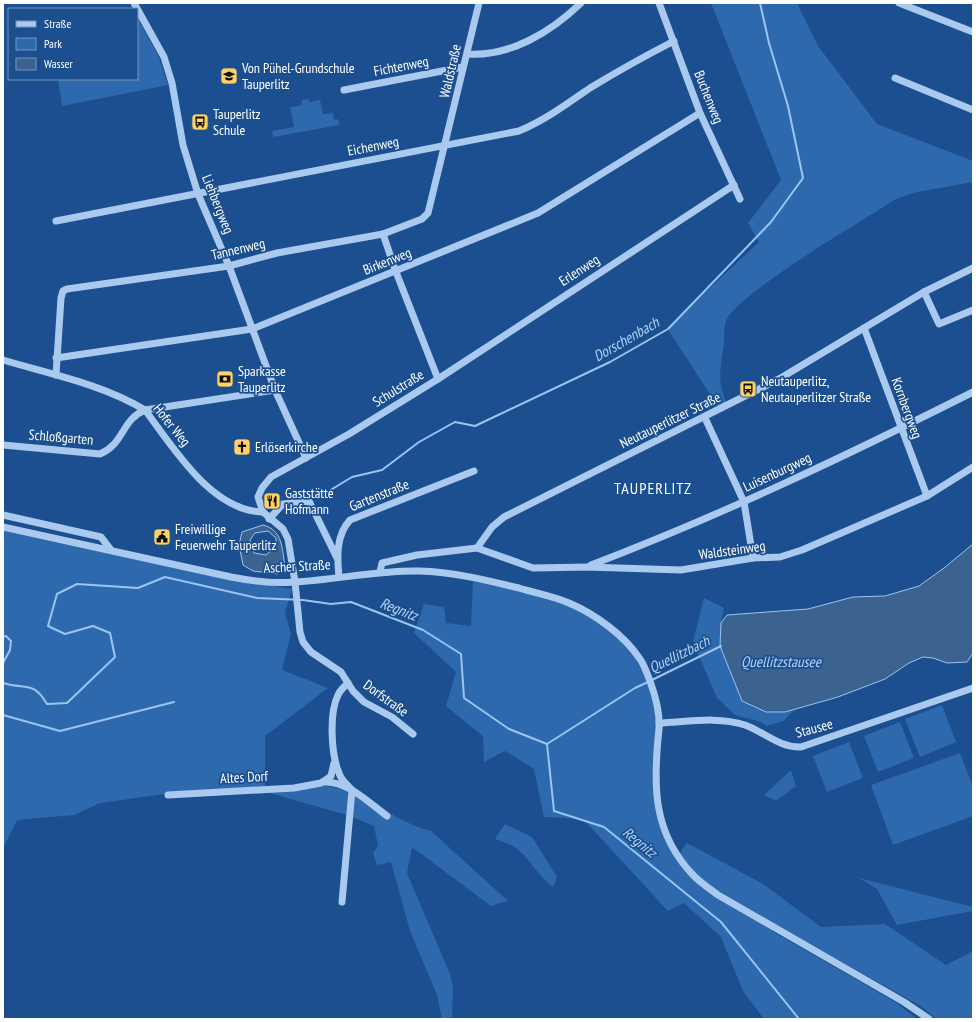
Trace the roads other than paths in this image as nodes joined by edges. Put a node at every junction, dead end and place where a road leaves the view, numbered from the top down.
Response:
1 (479, 3) edge
2 (659, 3) edge
3 (899, 3) edge
4 (579, 4) edge
5 (909, 5) edge
6 (138, 10) edge
7 (973, 32) edge
8 (674, 41) junction
9 (467, 54) junction
10 (464, 67) junction
11 (895, 78) dead end
12 (344, 90) dead end
13 (973, 110) edge
14 (700, 113) junction
15 (446, 145) junction
16 (734, 185) junction
17 (198, 194) junction
18 (740, 198) dead end
19 (56, 221) dead end
20 (383, 234) junction
21 (229, 266) junction
22 (973, 268) edge
23 (396, 272) junction
24 (924, 292) junction
25 (973, 310) edge
26 (864, 328) junction
27 (252, 329) junction
28 (56, 358) junction
29 (3, 360) edge
30 (56, 375) junction
31 (438, 378) junction
32 (275, 390) junction
33 (973, 392) edge
34 (145, 410) junction
35 (705, 418) junction
36 (900, 429) junction
37 (3, 445) edge
38 (306, 458) junction
39 (973, 467) edge
40 (474, 471) dead end
41 (927, 496) junction
42 (744, 502) junction
43 (263, 512) junction
44 (3, 515) edge
45 (270, 519) junction
46 (3, 527) edge
47 (477, 548) junction
48 (111, 550) junction
49 (337, 558) junction
50 (753, 558) junction
51 (587, 567) junction
52 (380, 572) junction
53 (339, 577) junction
54 (295, 582) junction
55 (348, 683) junction
56 (973, 688) edge
57 (659, 723) junction
58 (413, 734) dead end
59 (334, 761) junction
60 (321, 783) junction
61 (352, 790) junction
62 (168, 795) dead end
63 (387, 816) dead end
64 (342, 902) dead end
65 (929, 1019) edge

1 - 9 street, Waldstraße
2 - 8 street, Buchenweg
3 - 5 street
4 - 9 street
5 - 7 street
6 - 17 street, Liehbergweg
8 - 14 street, Buchenweg
8 - 15 street, Eichenweg
9 - 10 street, Waldstraße
10 - 12 street, Fichtenweg
10 - 15 street, Waldstraße
11 - 13 street
14 - 16 street, Buchenweg
14 - 23 street, Birkenweg
15 - 17 street, Eichenweg
15 - 20 street, Tannenweg
16 - 18 street, Buchenweg
16 - 31 street, Erlenweg
17 - 19 street, Eichenweg
17 - 21 street, Liehbergweg
20 - 21 street, Tannenweg
20 - 23 street, Schulstraße
21 - 27 street, Liehbergweg
21 - 28 street, Tannenweg
22 - 24 street, Neutauperlitzer Straße
23 - 27 street, Birkenweg
23 - 31 street, Schulstraße
24 - 25 street
24 - 26 street, Neutauperlitzer Straße
26 - 35 street, Neutauperlitzer Straße
26 - 36 street, Kornbergweg
27 - 28 street, Birkenweg
27 - 32 street, Liehbergweg
28 - 30 street, Tannenweg
29 - 30 street, Hofer Weg
30 - 34 street, Hofer Weg
31 - 38 street, Schulstraße
32 - 34 street
32 - 38 street, Liehbergweg
33 - 36 street, Luisenburgweg
34 - 37 street, Schloßgarten
34 - 43 street, Hofer Weg
35 - 42 street
35 - 47 street, Neutauperlitzer Straße
36 - 41 street, Kornbergweg
36 - 42 street, Luisenburgweg
38 - 43 street, Schulstraße
39 - 41 street, Waldsteinweg
40 - 49 street, Gartenstraße
41 - 50 street, Waldsteinweg
42 - 50 street
42 - 51 street, Luisenburgweg
43 - 45 street, Dorfstraße
44 - 48 street
45 - 49 street
45 - 54 street, Dorfstraße
46 - 48 street, Ascher Straße
47 - 51 street, Waldsteinweg
47 - 52 street
48 - 54 street, Ascher Straße
49 - 53 street, Gartenstraße
50 - 51 street, Waldsteinweg
52 - 53 street, Ascher Straße
52 - 57 street, Ascher Straße
53 - 54 street, Ascher Straße
54 - 55 street, Dorfstraße
55 - 58 street, Dorfstraße
55 - 59 street, Altes Dorf
56 - 57 street, Stausee
57 - 65 street, Ascher Straße
59 - 60 street, Altes Dorf
59 - 61 street, Altes Dorf
60 - 61 street, Altes Dorf
60 - 62 street, Altes Dorf
61 - 63 street, Altes Dorf
61 - 64 street

